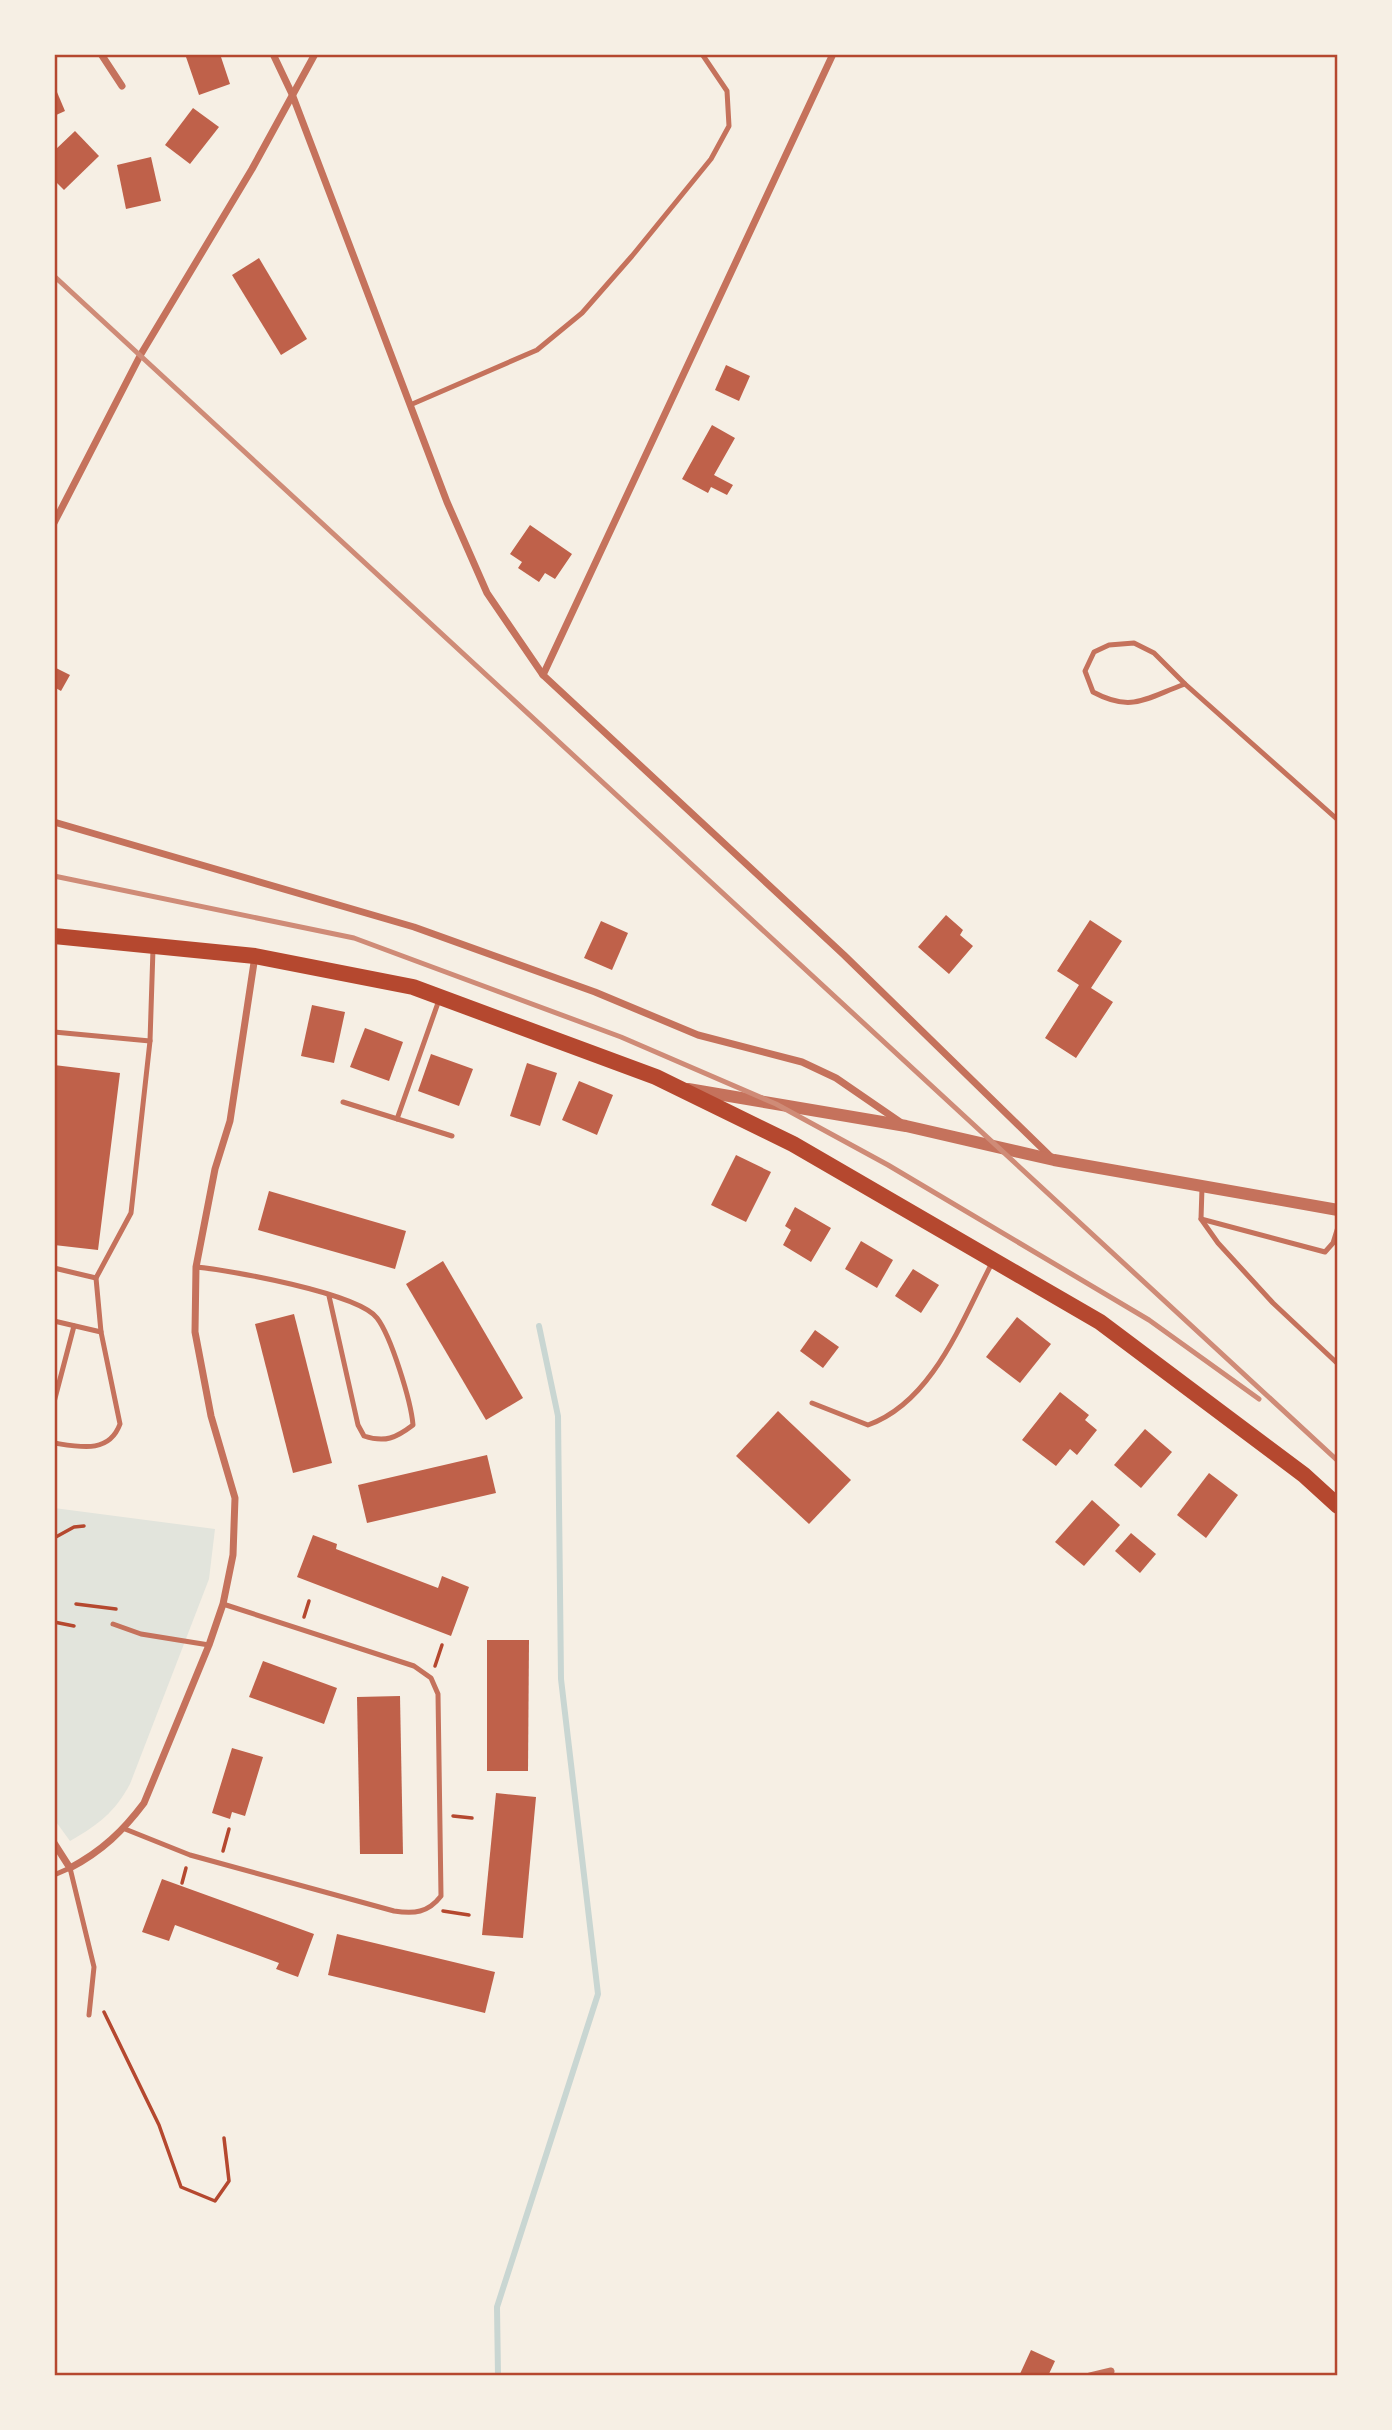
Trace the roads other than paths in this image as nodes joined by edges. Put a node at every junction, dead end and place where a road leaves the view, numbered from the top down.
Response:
1 (101, 54) edge
2 (273, 54) edge
3 (315, 54) edge
4 (702, 54) edge
5 (833, 54) edge
6 (122, 86) dead end
7 (292, 94) junction
8 (410, 405) junction
9 (54, 523) edge
10 (542, 675) junction
11 (1185, 684) junction
12 (1338, 820) edge
13 (54, 822) edge
14 (54, 936) edge
15 (153, 946) junction
16 (255, 956) junction
17 (440, 997) junction
18 (54, 1032) edge
19 (150, 1041) junction
20 (677, 1087) junction
21 (343, 1101) dead end
22 (397, 1119) junction
23 (906, 1126) junction
24 (452, 1136) dead end
25 (1054, 1160) junction
26 (1202, 1186) junction
27 (1338, 1210) edge
28 (1201, 1219) junction
29 (1338, 1227) edge
30 (994, 1261) junction
31 (196, 1267) junction
32 (54, 1268) edge
33 (96, 1278) junction
34 (329, 1296) junction
35 (54, 1321) edge
36 (74, 1326) junction
37 (101, 1332) junction
38 (1338, 1364) edge
39 (54, 1402) edge
40 (812, 1403) dead end
41 (54, 1443) edge
42 (1338, 1506) edge
43 (223, 1604) junction
44 (113, 1624) dead end
45 (209, 1645) junction
46 (125, 1829) junction
47 (54, 1843) edge
48 (70, 1868) junction
49 (54, 1874) edge
50 (89, 2015) dead end
51 (1111, 2371) dead end
52 (1090, 2376) edge

1 - 6 street
2 - 7 street
3 - 7 street
4 - 8 lane
5 - 10 street
7 - 8 street
7 - 9 street
8 - 10 street
10 - 25 street
11 - 11 lane
11 - 12 lane
13 - 23 street
14 - 15 main road
15 - 16 main road
15 - 19 lane
16 - 17 main road
16 - 31 street
17 - 20 main road
17 - 22 lane
18 - 19 lane
19 - 33 lane
20 - 23 street
20 - 30 main road
21 - 22 lane
22 - 24 lane
23 - 25 street
25 - 26 street
26 - 27 street
26 - 28 lane
28 - 29 lane
28 - 38 lane
30 - 40 lane
30 - 42 main road
31 - 34 lane
31 - 43 street
32 - 33 lane
33 - 37 lane
34 - 34 lane
35 - 36 lane
36 - 37 lane
36 - 39 lane
37 - 41 lane
43 - 45 street
43 - 46 lane
44 - 45 lane
45 - 46 street
46 - 48 street
47 - 48 street
48 - 49 lane
48 - 50 lane
51 - 52 street

